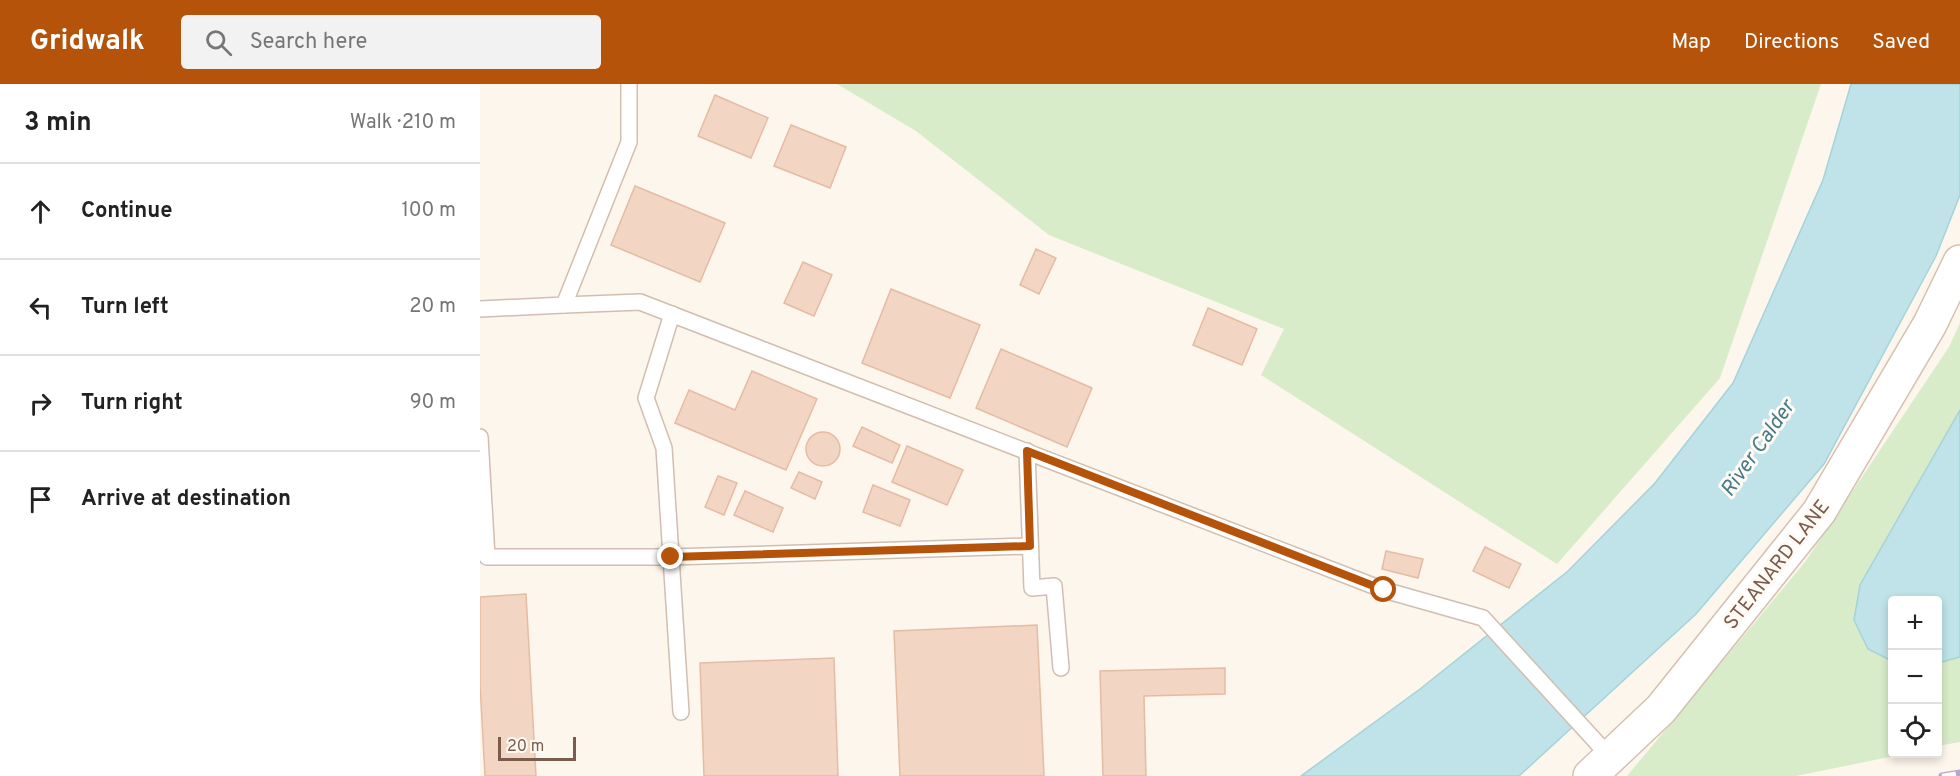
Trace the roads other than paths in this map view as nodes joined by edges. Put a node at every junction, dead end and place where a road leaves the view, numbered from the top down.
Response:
1 (629, 84) edge
2 (1960, 262) edge
3 (564, 305) junction
4 (480, 309) edge
5 (672, 314) junction
6 (480, 437) edge
7 (1027, 451) junction
8 (1030, 546) junction
9 (671, 557) junction
10 (1061, 668) dead end
11 (681, 712) dead end
12 (1598, 758) edge

1 - 3 lane
2 - 12 street, STEANARD LANE
3 - 4 lane
3 - 5 lane
5 - 7 lane
5 - 9 lane
6 - 9 lane
7 - 8 lane
7 - 12 lane
8 - 9 lane
8 - 10 lane
9 - 11 lane

